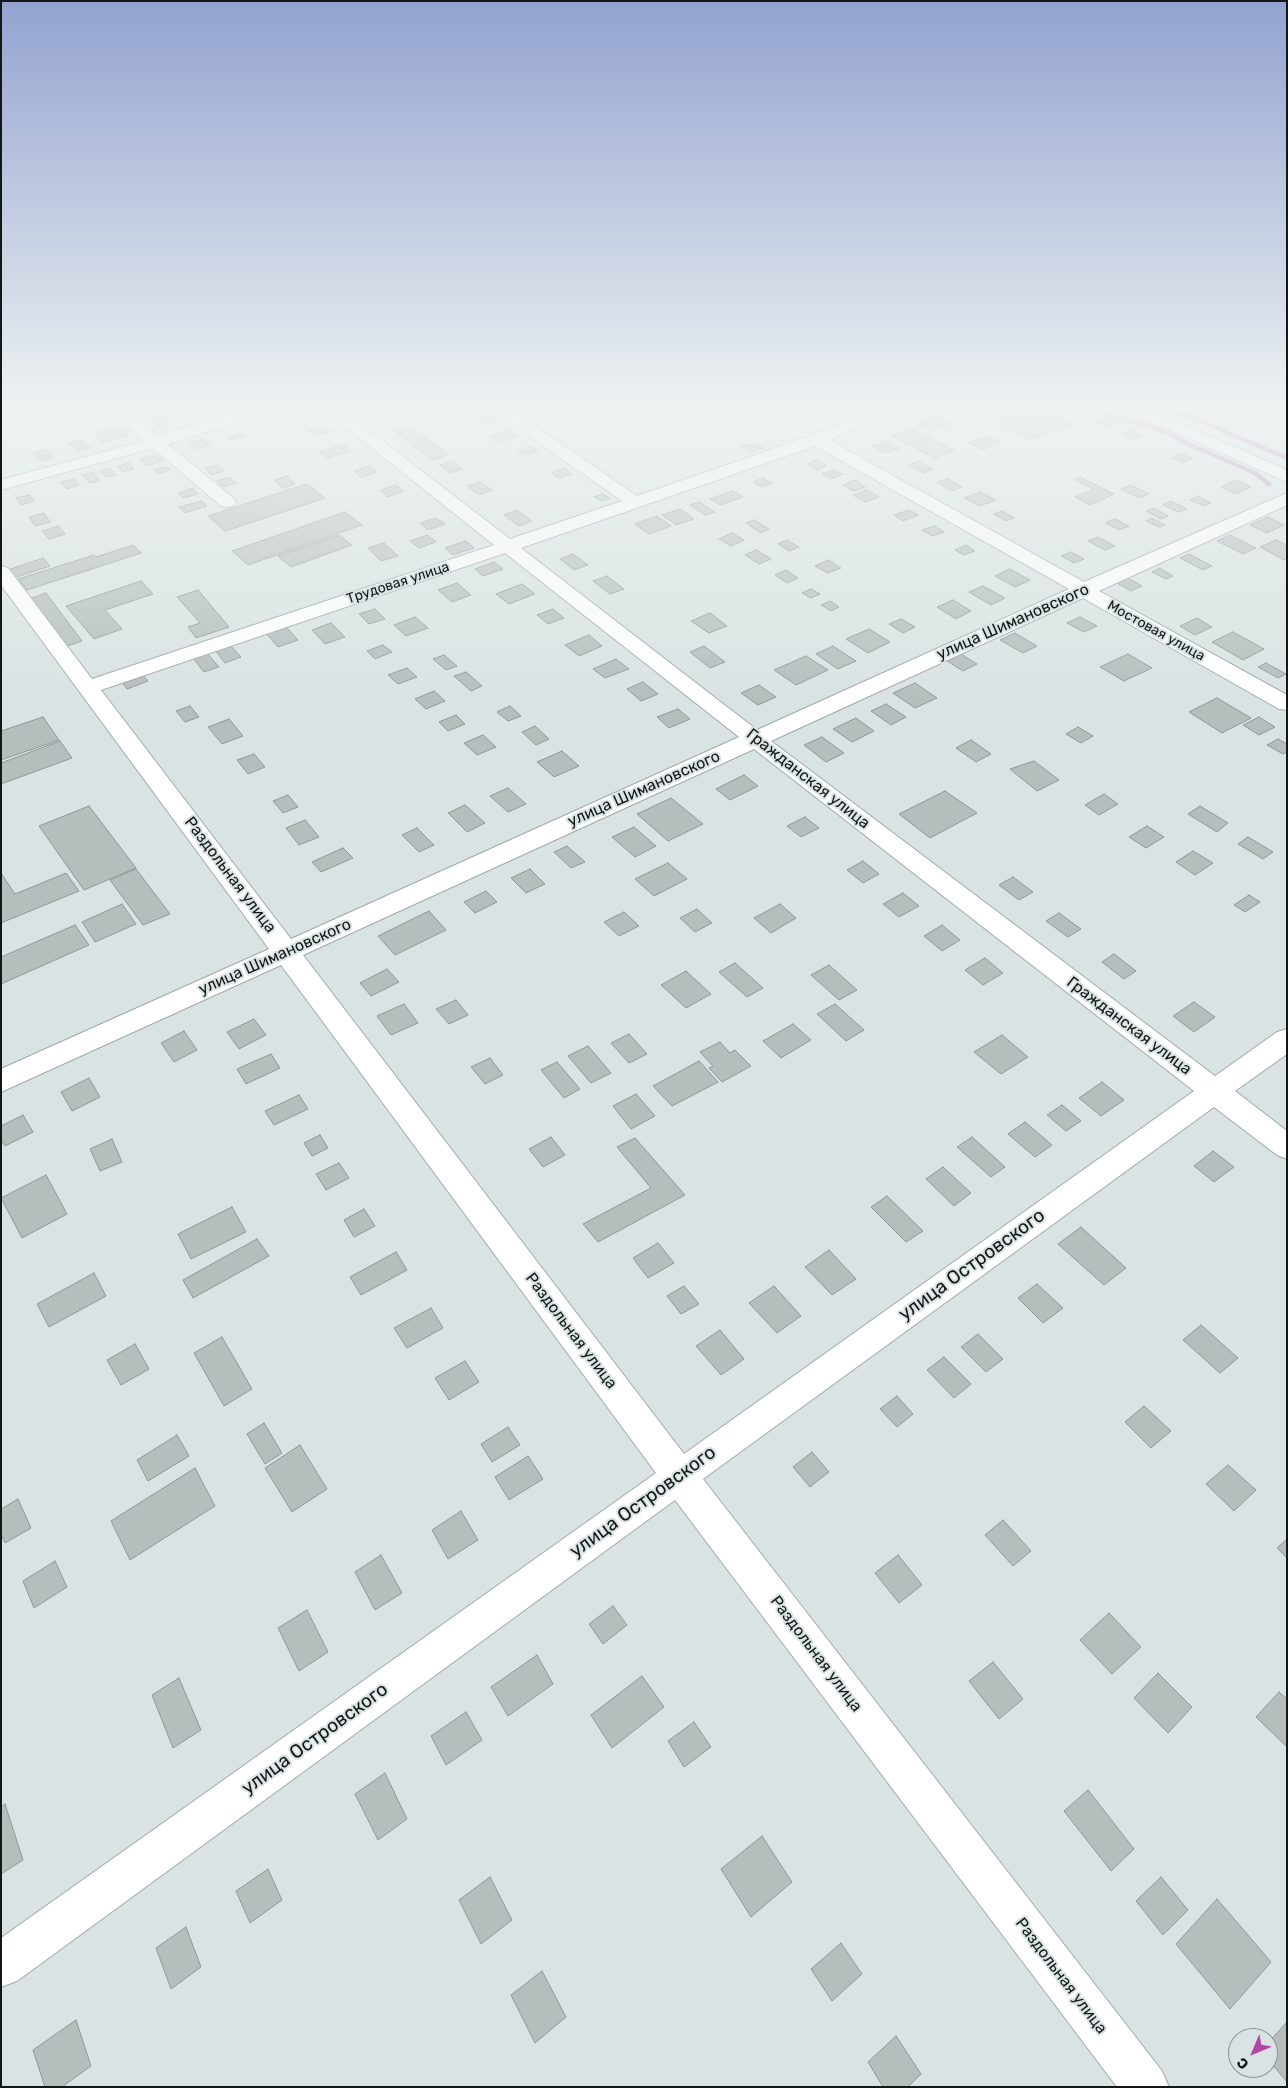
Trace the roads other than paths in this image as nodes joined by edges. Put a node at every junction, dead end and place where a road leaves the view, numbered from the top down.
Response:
1 (457, 506) edge
2 (622, 506) edge
3 (935, 506) edge
4 (1268, 506) edge
5 (508, 546) junction
6 (1, 572) edge
7 (1084, 590) junction
8 (88, 687) junction
9 (1287, 704) edge
10 (756, 739) junction
11 (288, 951) junction
12 (1287, 1039) edge
13 (1, 1081) edge
14 (1215, 1091) junction
15 (1287, 1147) edge
16 (679, 1476) junction
17 (1, 1965) edge
18 (1146, 2087) edge

1 - 5 street, Гражданская улица
2 - 5 street, Трудовая улица
3 - 7 street, Мостовая улица
4 - 7 street, улица Шимановского
5 - 8 street, Трудовая улица
5 - 10 street, Гражданская улица
6 - 8 street, Раздольная улица
7 - 9 street, Мостовая улица
7 - 10 street, улица Шимановского
8 - 11 street, Раздольная улица
10 - 11 street, улица Шимановского
10 - 14 street, Гражданская улица
11 - 13 street, улица Шимановского
11 - 16 street, Раздольная улица
12 - 14 street, улица Островского
14 - 15 street, Гражданская улица
14 - 16 street, улица Островского
16 - 17 street, улица Островского
16 - 18 street, Раздольная улица

